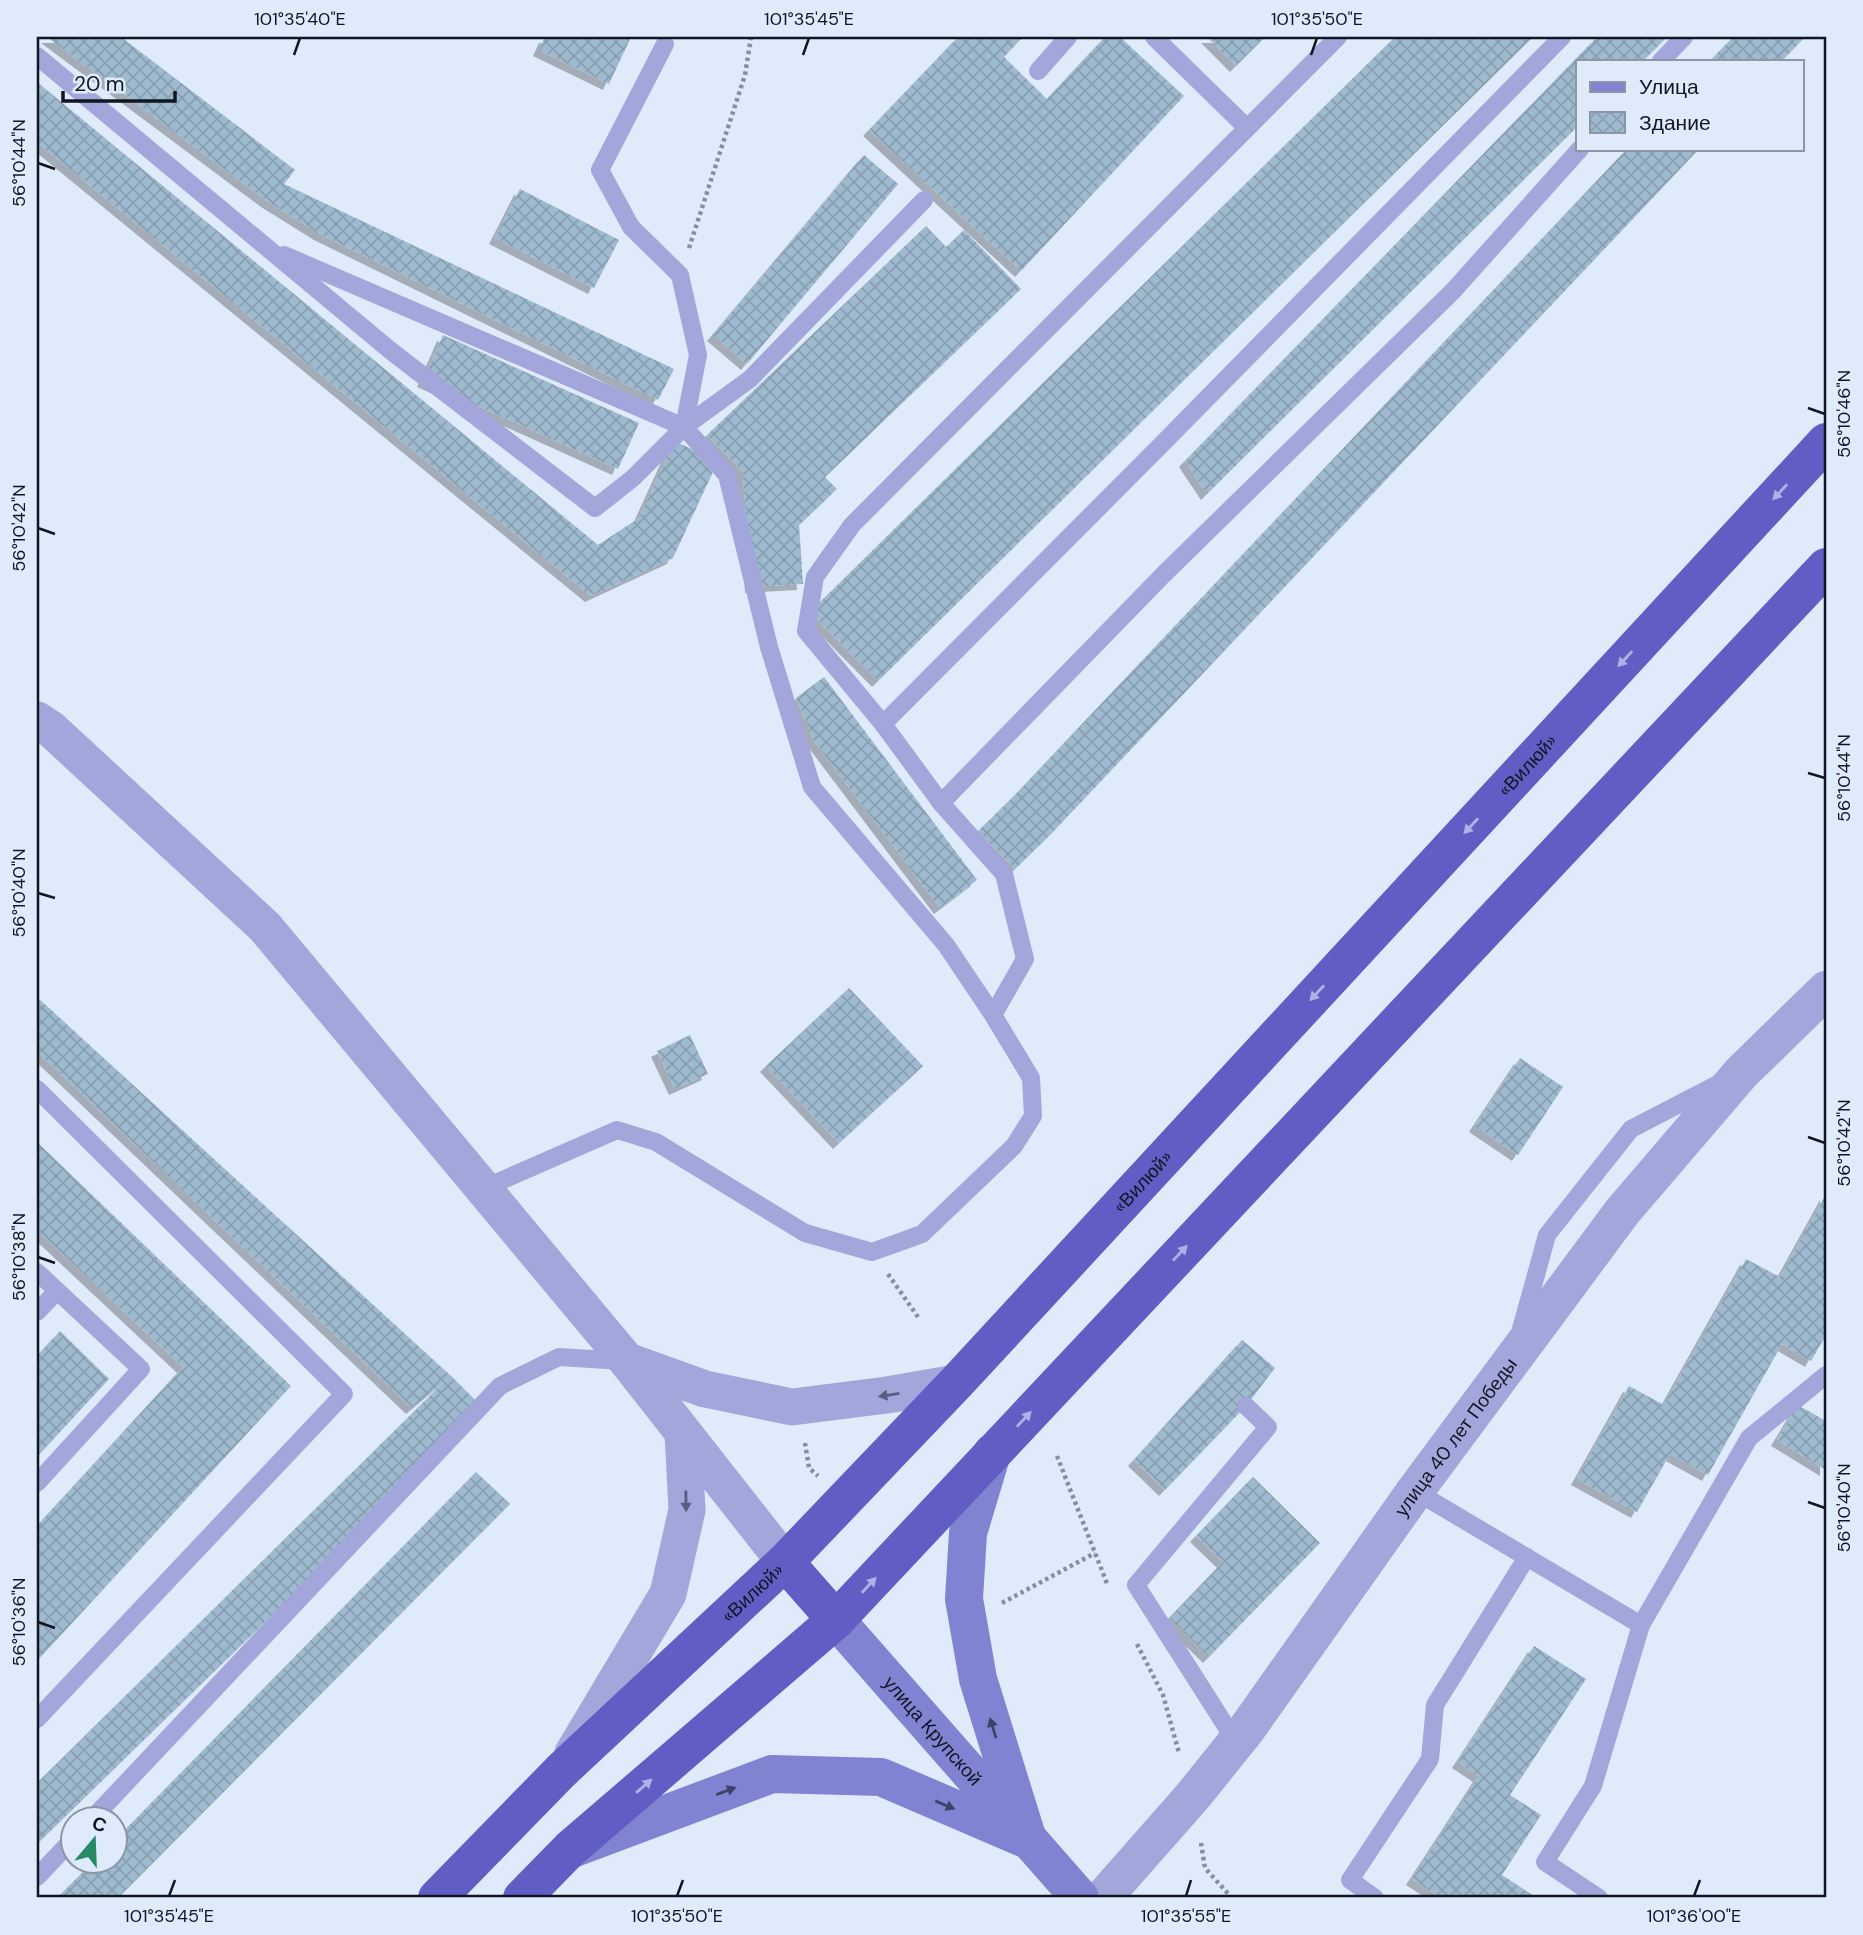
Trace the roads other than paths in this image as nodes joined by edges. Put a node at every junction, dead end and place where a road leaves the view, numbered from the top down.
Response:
1 (1068, 37) edge
2 (1154, 37) edge
3 (1338, 37) edge
4 (1562, 37) edge
5 (1684, 37) edge
6 (664, 44) dead end
7 (37, 56) edge
8 (1662, 60) edge
9 (1038, 71) dead end
10 (1247, 128) junction
11 (1579, 150) edge
12 (924, 200) dead end
13 (264, 246) junction
14 (684, 427) junction
15 (1826, 442) edge
16 (1826, 566) edge
17 (883, 724) junction
18 (42, 732) edge
19 (941, 803) junction
20 (1826, 990) edge
21 (993, 1015) junction
22 (37, 1089) edge
23 (482, 1189) junction
24 (37, 1272) edge
25 (57, 1290) junction
26 (37, 1312) edge
27 (627, 1361) junction
28 (1826, 1375) edge
29 (957, 1383) junction
30 (1246, 1406) dead end
31 (683, 1433) junction
32 (992, 1453) junction
33 (37, 1483) edge
34 (1415, 1491) junction
35 (1527, 1557) junction
36 (785, 1562) junction
37 (836, 1620) junction
38 (1641, 1625) junction
39 (37, 1720) edge
40 (1236, 1742) junction
41 (561, 1772) junction
42 (103, 1806) edge
43 (1028, 1840) junction
44 (570, 1849) junction
45 (60, 1853) edge
46 (37, 1877) edge
47 (437, 1898) edge
48 (522, 1898) edge
49 (1080, 1898) edge
50 (1103, 1898) edge
51 (1375, 1898) edge
52 (1599, 1898) edge

1 - 9 lane
2 - 10 lane
3 - 10 lane
4 - 17 lane
5 - 8 lane
6 - 14 lane
7 - 13 lane
10 - 17 lane
11 - 19 lane
12 - 14 lane
13 - 14 lane
13 - 14 lane
14 - 21 lane
15 -> 29 highway, «Вилюй»
32 -> 16 highway
17 - 19 lane
18 - 23 street
19 - 21 lane
20 - 34 street, улица 40 лет Победы
21 - 23 lane
22 - 39 lane
23 - 27 street
24 - 25 lane
25 - 26 lane
25 - 33 lane
29 -> 27 street
27 - 31 street
27 - 42 lane
28 - 38 lane
29 - 36 highway, «Вилюй»
30 - 40 lane
31 - 36 street
31 -> 41 street
37 -> 32 highway
43 -> 32 main road
34 - 35 lane
34 - 40 street, улица 40 лет Победы
35 - 38 lane
35 - 51 lane
36 - 37 highway, улица Крупской
36 - 41 highway, «Вилюй»
37 - 43 main road, улица Крупской
44 -> 37 highway
38 - 52 lane
40 - 50 street, улица 40 лет Победы
41 - 47 highway, «Вилюй»
44 -> 43 main road
43 - 49 main road, улица Крупской
44 - 48 highway
45 - 46 lane

